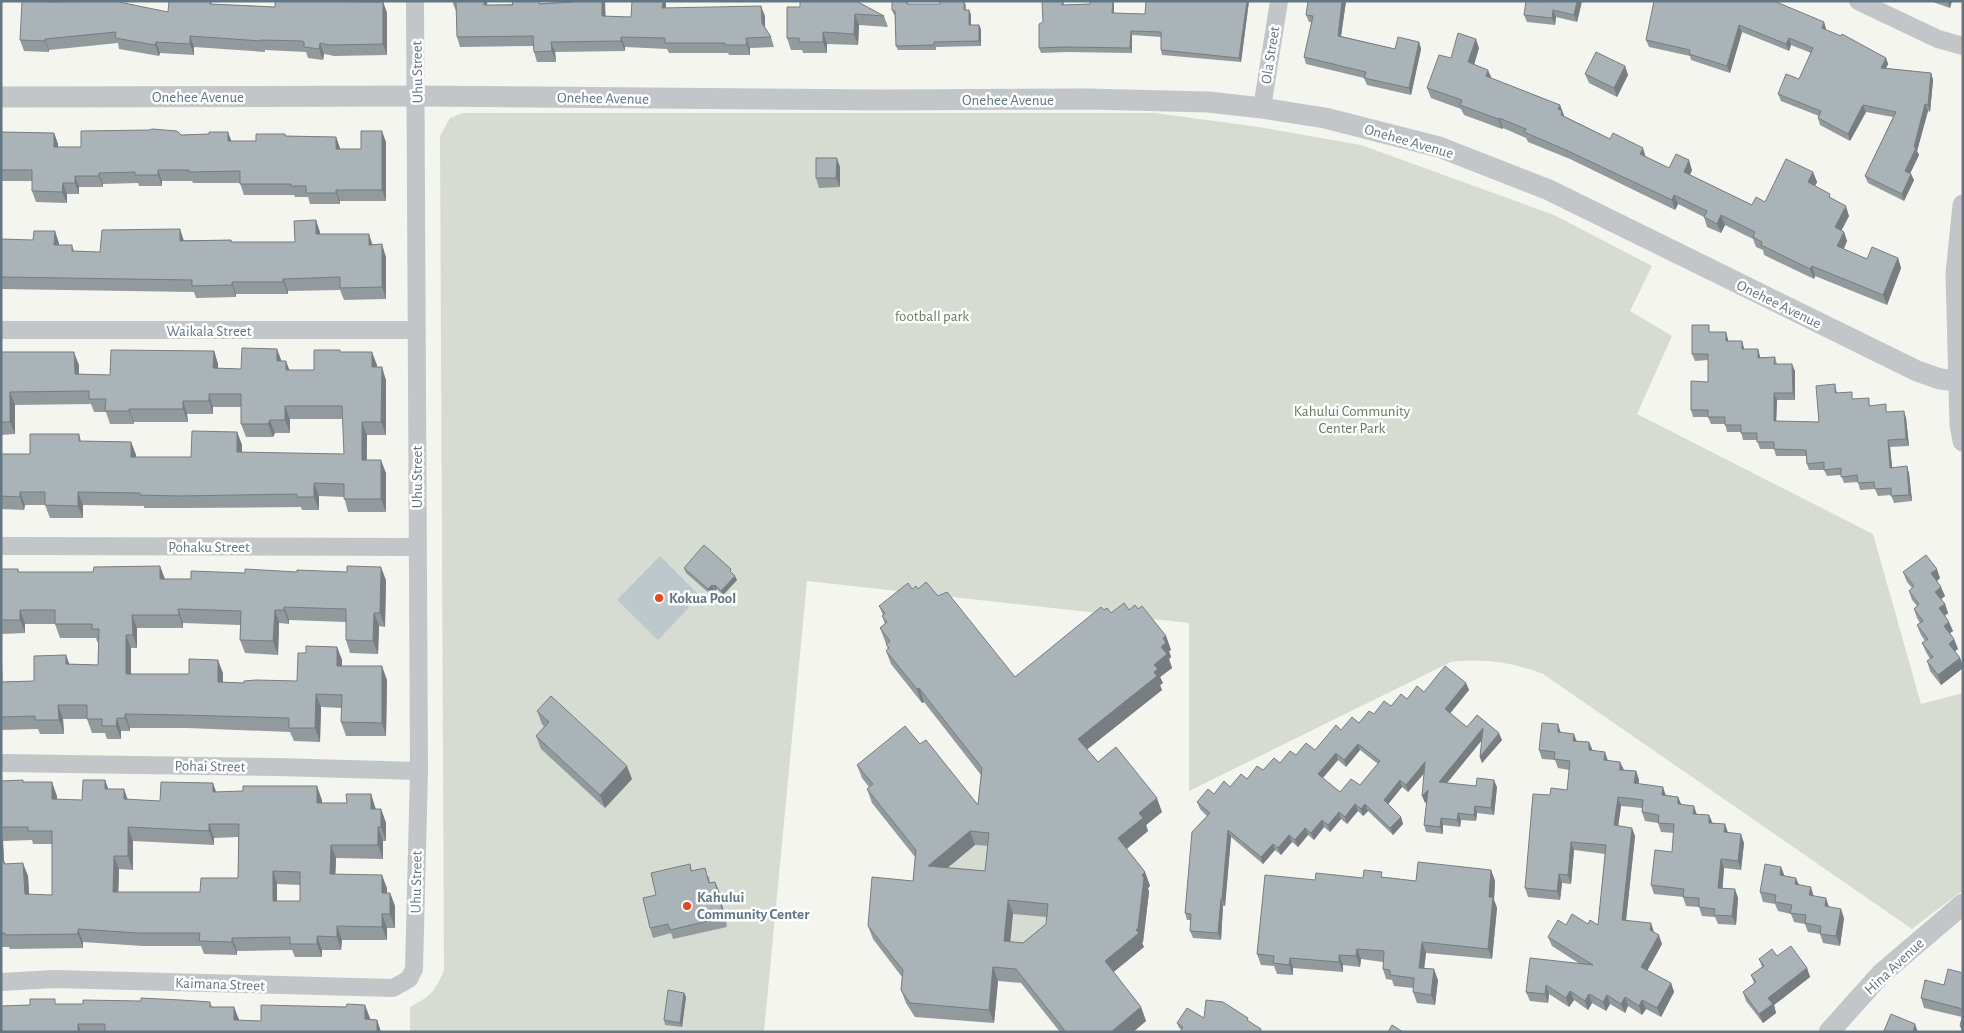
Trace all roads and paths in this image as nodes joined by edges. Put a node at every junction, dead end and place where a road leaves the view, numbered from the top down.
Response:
1 (416, 1) edge
2 (1279, 1) edge
3 (1858, 1) edge
4 (1963, 46) edge
5 (417, 96) junction
6 (1, 97) edge
7 (1262, 108) junction
8 (1963, 205) edge
9 (1, 330) edge
10 (416, 330) junction
11 (1959, 381) junction
12 (1963, 441) edge
13 (1, 546) edge
14 (417, 547) junction
15 (1, 764) edge
16 (419, 771) junction
17 (1963, 904) edge
18 (415, 953) joint
19 (1, 982) edge
20 (1829, 1032) edge

1 - 5 street, Uhu Street
2 - 7 street, Ola Street
3 - 4 street
5 - 6 street, Onehee Avenue
5 - 7 street, Onehee Avenue
5 - 10 street, Uhu Street
7 - 11 street, Onehee Avenue
8 - 11 street
9 - 10 street, Waikala Street
10 - 14 street, Uhu Street
11 - 12 street
13 - 14 street, Pohaku Street
14 - 16 street, Uhu Street
15 - 16 street, Pohai Street
16 - 18 street, Uhu Street
17 - 20 street, Hina Avenue
18 - 19 street, Kaimana Street

